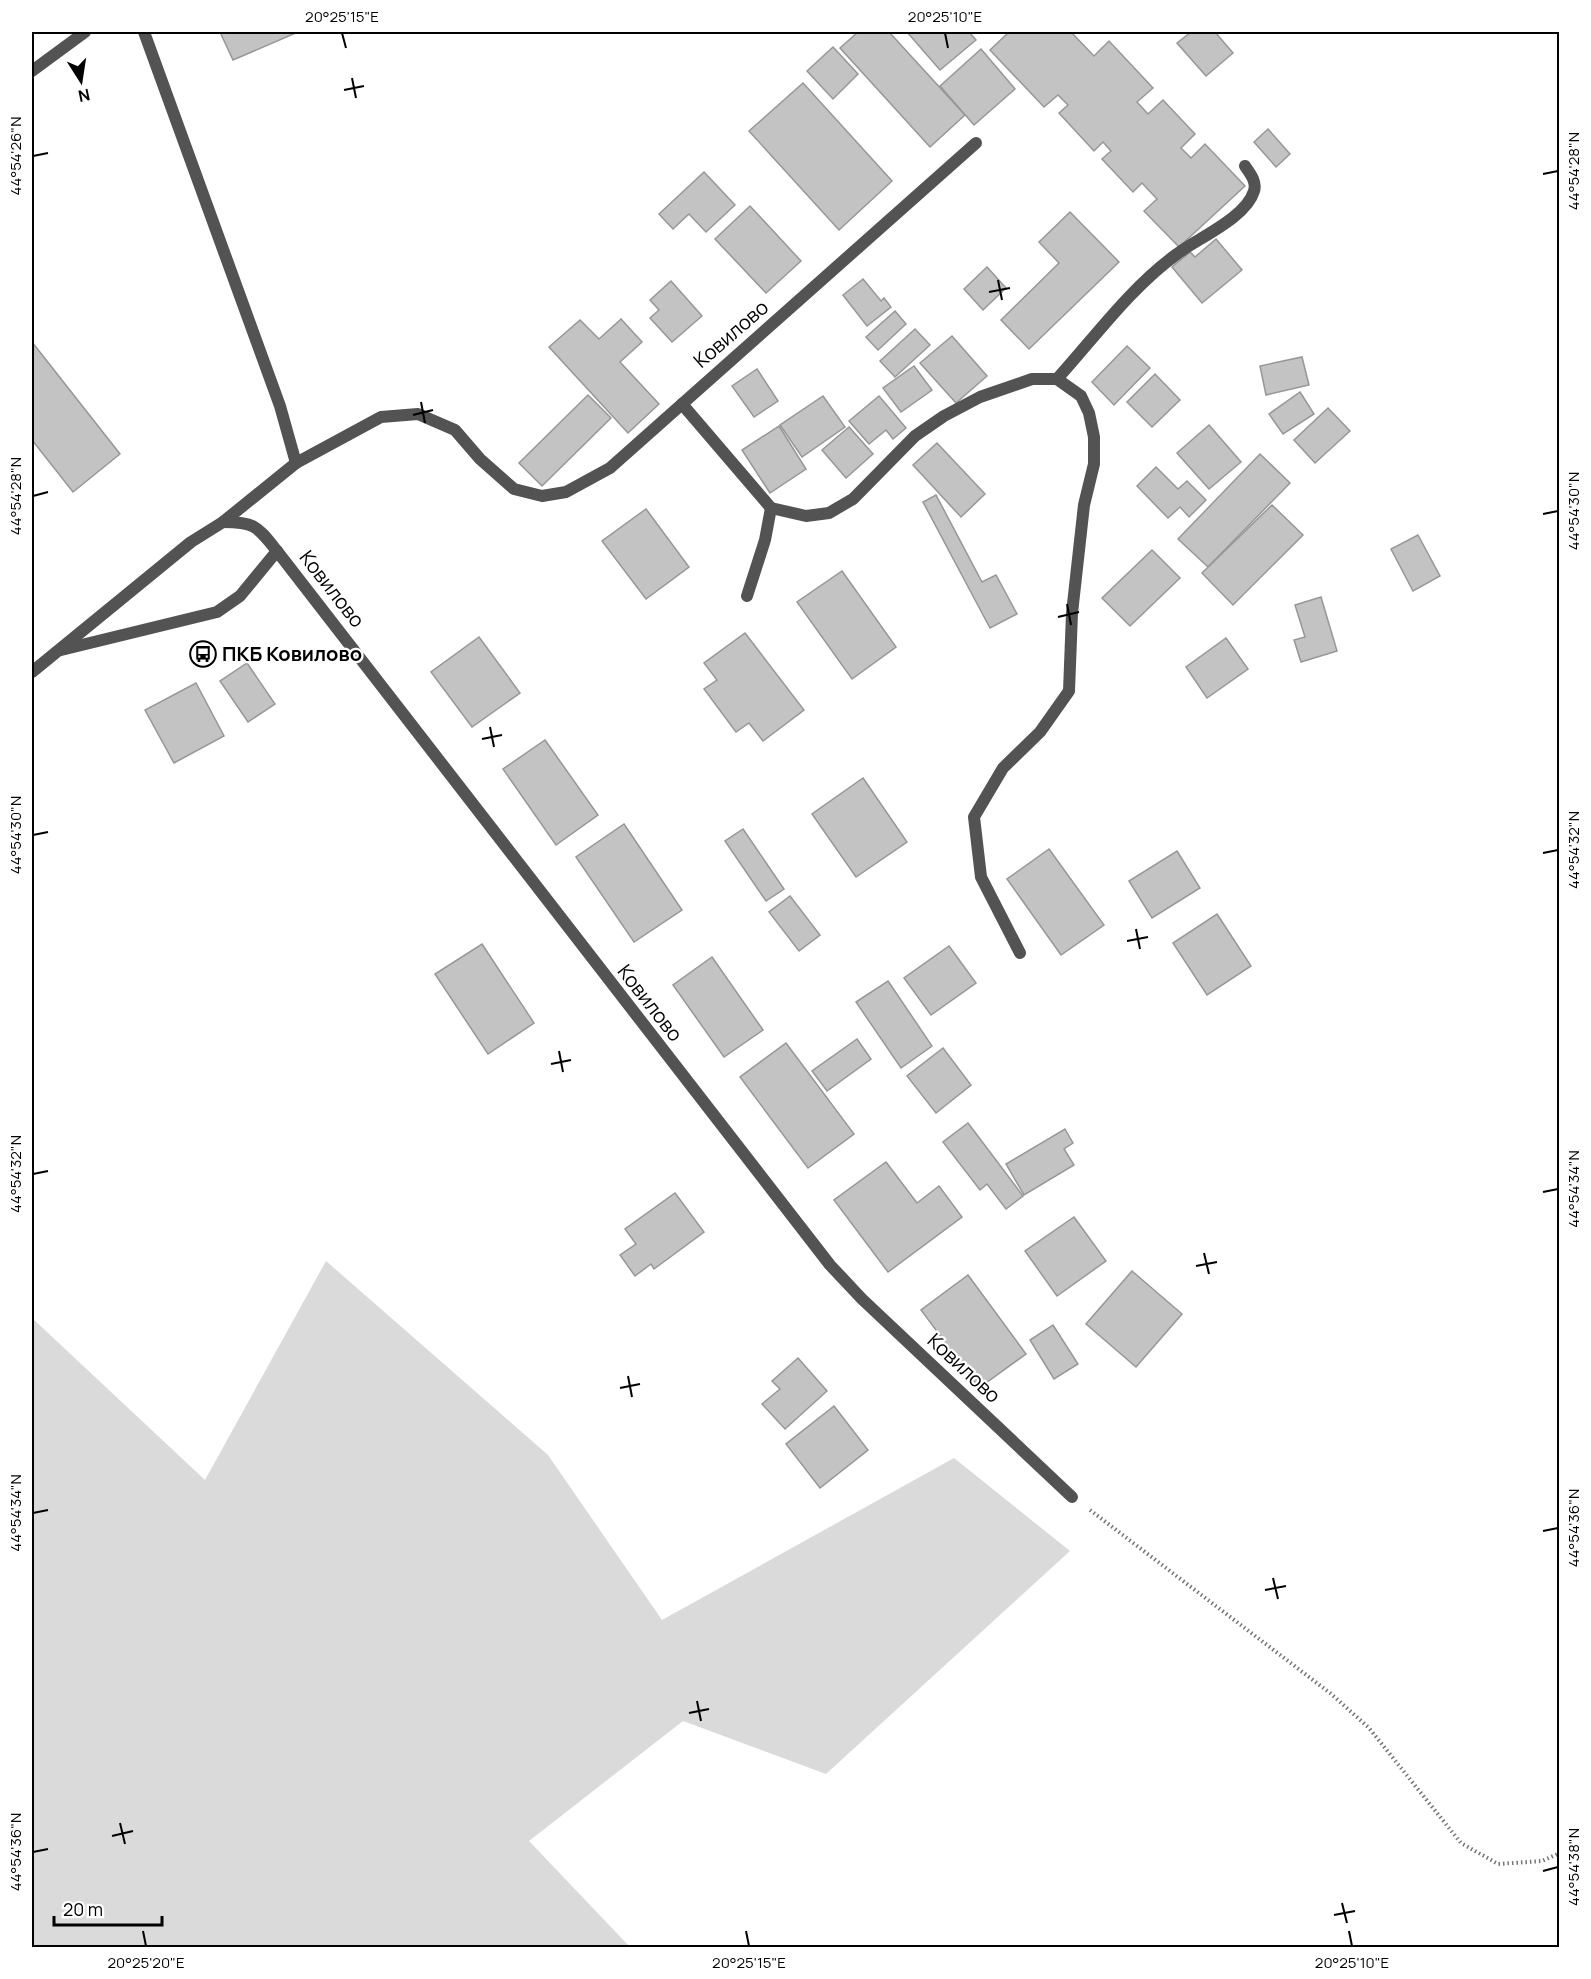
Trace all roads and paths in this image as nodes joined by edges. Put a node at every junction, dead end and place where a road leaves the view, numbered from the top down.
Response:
1 (85, 32) edge
2 (144, 32) edge
3 (32, 71) edge
4 (976, 143) dead end
5 (1245, 166) dead end
6 (1058, 379) junction
7 (682, 404) junction
8 (296, 463) junction
9 (771, 508) junction
10 (223, 522) junction
11 (277, 551) junction
12 (747, 596) dead end
13 (61, 650) junction
14 (32, 672) edge
15 (1020, 953) dead end
16 (1072, 1497) joint
17 (1560, 1854) edge

1 - 3 street
2 - 8 street
4 - 7 street, Ковилово
5 - 6 street
6 - 9 street
6 - 15 street
7 - 8 street, Ковилово
7 - 9 street
8 - 10 street, Ковилово
9 - 12 street
10 - 11 street, Ковилово
10 - 13 street, Ковилово
11 - 13 street
11 - 16 street, Ковилово
13 - 14 street, Ковилово
16 - 17 path

